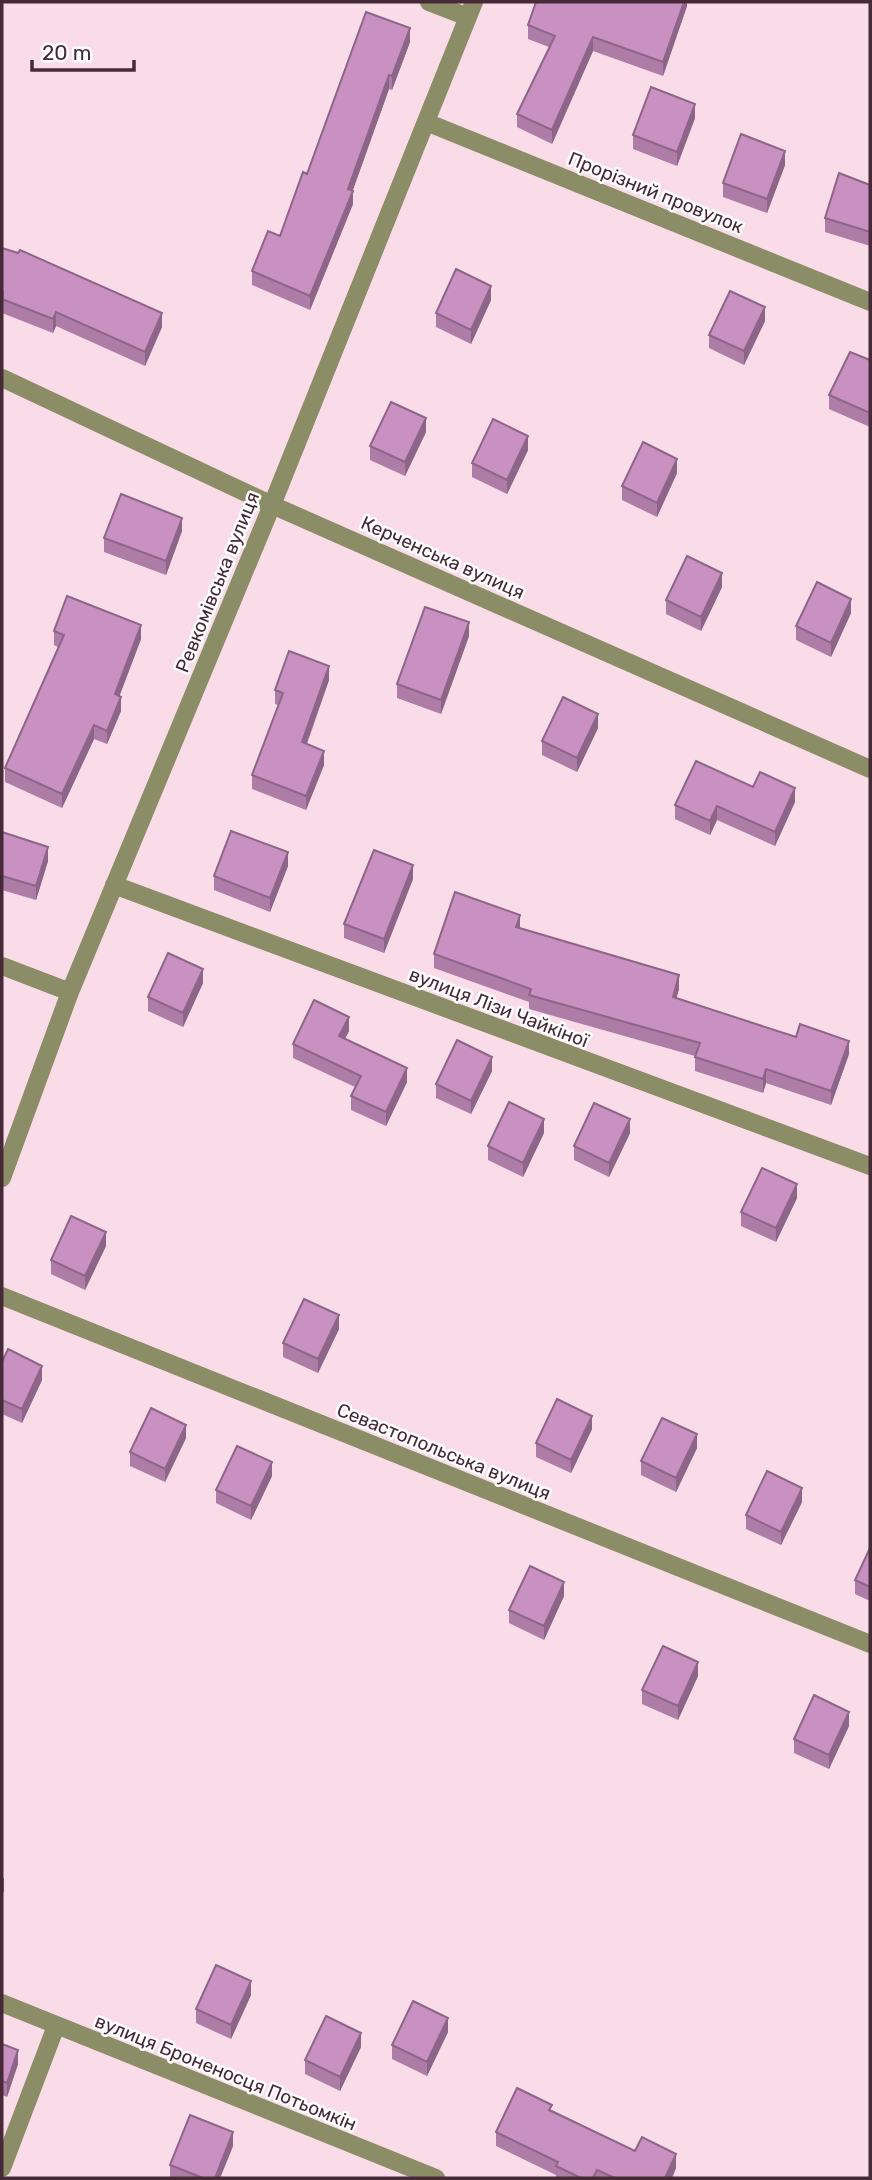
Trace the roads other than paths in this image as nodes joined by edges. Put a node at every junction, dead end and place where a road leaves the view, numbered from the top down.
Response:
1 (429, 2) edge
2 (471, 9) edge
3 (426, 122) junction
4 (870, 302) edge
5 (2, 378) edge
6 (272, 505) junction
7 (870, 769) edge
8 (114, 885) junction
9 (2, 967) edge
10 (70, 992) junction
11 (870, 1166) edge
12 (2, 1178) edge
13 (2, 1296) edge
14 (870, 1644) edge
15 (2, 2003) edge
16 (57, 2026) junction
17 (2, 2168) edge
18 (436, 2178) edge

1 - 2 street
2 - 3 street, Ревкомівська вулиця
3 - 4 street, Прорізний провулок
3 - 6 street, Ревкомівська вулиця
5 - 6 street, Керченська вулиця
6 - 7 street, Керченська вулиця
6 - 8 street, Ревкомівська вулиця
8 - 10 street, Ревкомівська вулиця
8 - 11 street, вулиця Лізи Чайкіної
9 - 10 street
10 - 12 street, Ревкомівська вулиця
13 - 14 street, Севастопольська вулиця
15 - 16 street, вулиця Броненосця Потьомкін
16 - 17 street
16 - 18 street, вулиця Броненосця Потьомкін

